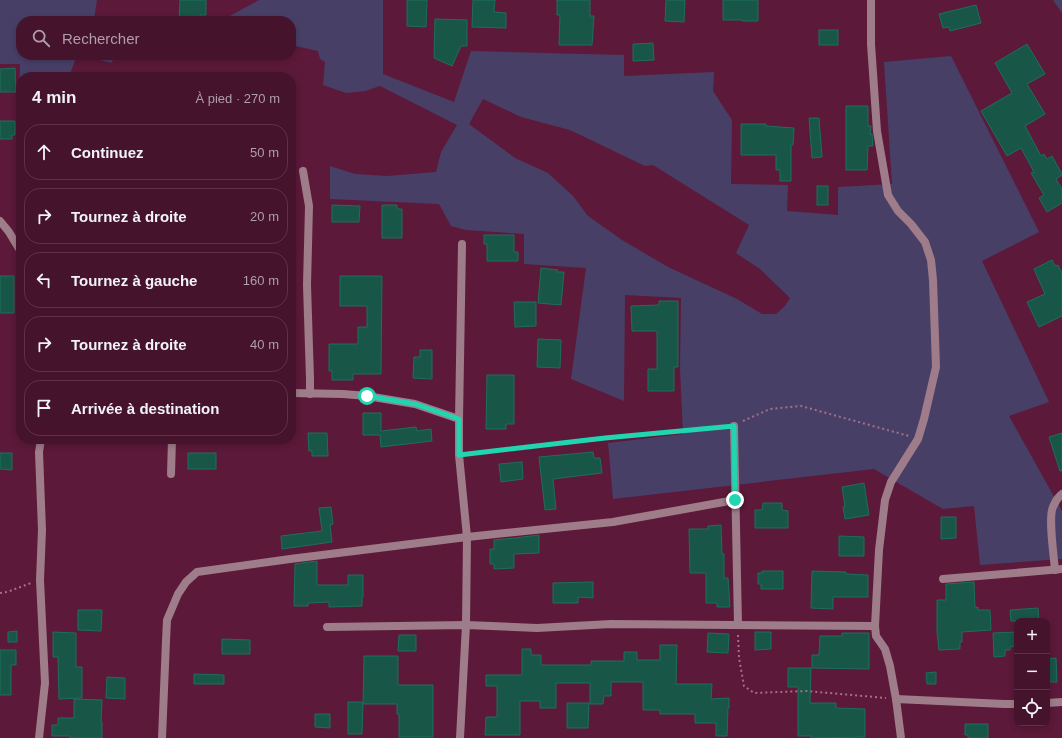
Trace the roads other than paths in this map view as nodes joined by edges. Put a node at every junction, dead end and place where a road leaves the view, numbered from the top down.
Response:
1 (871, 0) edge
2 (303, 171) dead end
3 (0, 221) edge
4 (16, 244) edge
5 (462, 244) dead end
6 (296, 393) edge
7 (310, 394) junction
8 (459, 419) junction
9 (734, 426) road end
10 (40, 444) edge
11 (172, 444) edge
12 (171, 474) dead end
13 (1062, 494) edge
14 (735, 500) junction
15 (467, 537) junction
16 (1059, 570) edge
17 (943, 579) dead end
18 (466, 626) junction
19 (738, 626) junction
20 (875, 626) junction
21 (327, 627) dead end
22 (896, 699) junction
23 (1062, 702) edge
24 (1050, 703) edge
25 (1014, 704) edge
26 (39, 738) edge
27 (162, 738) edge
28 (460, 738) edge
29 (901, 738) edge

1 - 20 street
2 - 7 street
3 - 4 street
5 - 8 street
6 - 7 street
7 - 8 street
8 - 15 street
9 - 14 street
10 - 26 street
11 - 12 street
13 - 16 street
14 - 15 street
14 - 19 street
15 - 18 street
15 - 27 street
16 - 17 street
18 - 19 street
18 - 21 street
18 - 28 street
19 - 20 street
20 - 22 street
22 - 25 street
22 - 29 street
23 - 24 street

